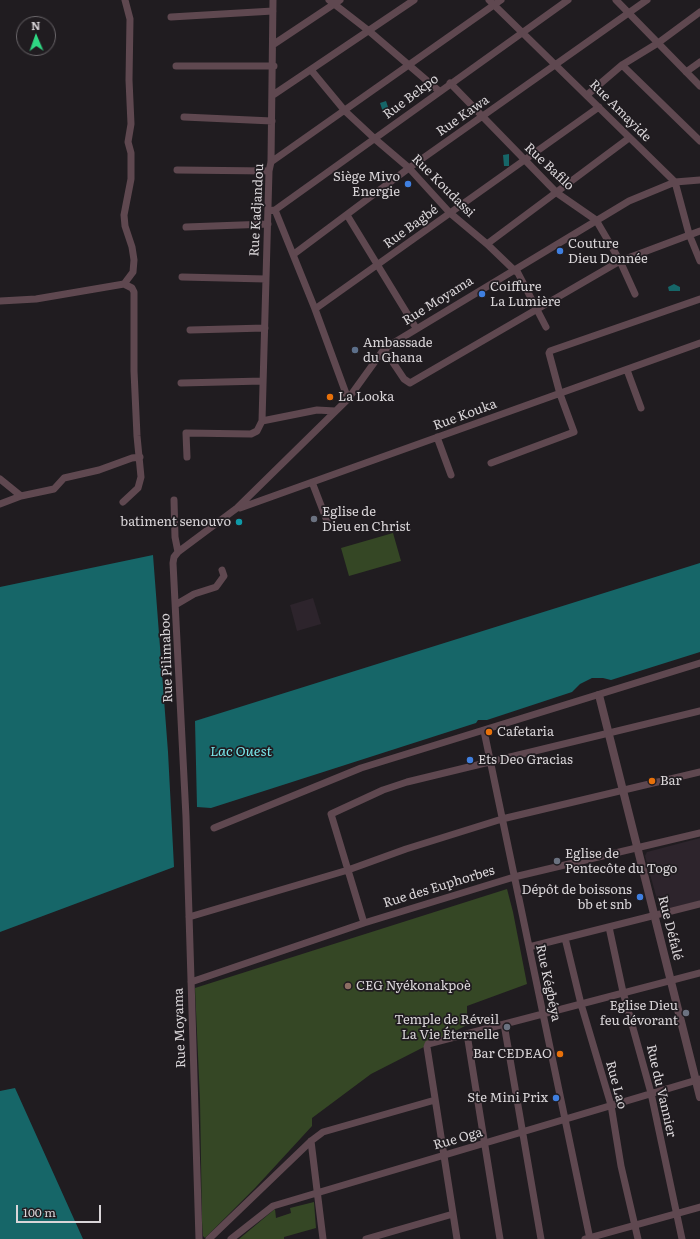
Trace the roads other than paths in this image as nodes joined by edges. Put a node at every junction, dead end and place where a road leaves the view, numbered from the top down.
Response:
1 (125, 0) edge
2 (273, 0) edge
3 (414, 0) edge
4 (501, 0) edge
5 (568, 0) edge
6 (616, 0) edge
7 (646, 0) edge
8 (334, 2) edge
9 (491, 3) edge
10 (273, 11) junction
11 (700, 12) edge
12 (628, 13) junction
13 (171, 17) dead end
14 (370, 31) junction
15 (522, 34) junction
16 (658, 43) junction
17 (274, 44) junction
18 (700, 62) edge
19 (622, 65) junction
20 (176, 66) dead end
21 (274, 66) junction
22 (409, 66) junction
23 (554, 66) junction
24 (311, 70) junction
25 (686, 72) junction
26 (450, 83) junction
27 (700, 86) edge
28 (438, 91) junction
29 (273, 95) junction
30 (587, 95) junction
31 (599, 107) junction
32 (345, 110) junction
33 (184, 117) dead end
34 (483, 117) junction
35 (272, 121) junction
36 (629, 138) junction
37 (375, 139) junction
38 (700, 141) edge
39 (524, 161) junction
40 (272, 162) junction
41 (409, 168) junction
42 (177, 170) dead end
43 (269, 170) junction
44 (700, 180) edge
45 (675, 182) junction
46 (557, 193) junction
47 (271, 210) junction
48 (450, 213) junction
49 (347, 215) junction
50 (596, 220) junction
51 (268, 224) junction
52 (186, 227) dead end
53 (700, 231) edge
54 (689, 234) junction
55 (487, 244) junction
56 (294, 254) junction
57 (620, 261) junction
58 (700, 261) edge
59 (378, 266) junction
60 (512, 270) junction
61 (182, 277) dead end
62 (266, 279) junction
63 (124, 284) junction
64 (635, 294) dead end
65 (700, 299) edge
66 (0, 301) edge
67 (315, 309) junction
68 (538, 309) junction
69 (546, 327) dead end
70 (265, 328) junction
71 (416, 328) junction
72 (190, 330) dead end
73 (700, 344) edge
74 (384, 349) junction
75 (627, 370) junction
76 (263, 381) junction
77 (181, 383) dead end
78 (560, 394) junction
79 (348, 399) junction
80 (641, 408) dead end
81 (335, 411) junction
82 (262, 421) junction
83 (436, 437) junction
84 (140, 457) junction
85 (187, 457) dead end
86 (491, 463) dead end
87 (451, 475) dead end
88 (0, 479) edge
89 (312, 482) junction
90 (21, 496) junction
91 (174, 500) dead end
92 (123, 502) dead end
93 (0, 504) edge
94 (237, 508) junction
95 (327, 521) dead end
96 (178, 552) junction
97 (222, 570) dead end
98 (177, 604) junction
99 (700, 663) edge
100 (599, 695) junction
101 (700, 711) edge
102 (484, 731) junction
103 (608, 733) junction
104 (490, 762) junction
105 (700, 772) edge
106 (623, 790) junction
107 (186, 817) joint
108 (502, 819) junction
109 (214, 828) dead end
110 (700, 833) edge
111 (637, 847) junction
112 (348, 870) junction
113 (514, 877) junction
114 (700, 904) edge
115 (654, 915) junction
116 (190, 917) junction
117 (364, 923) junction
118 (609, 927) junction
119 (565, 938) junction
120 (529, 948) junction
121 (700, 973) edge
122 (671, 980) junction
123 (191, 982) junction
124 (623, 992) junction
125 (581, 1004) junction
126 (542, 1014) junction
127 (504, 1024) junction
128 (467, 1034) junction
129 (698, 1080) edge
130 (651, 1093) junction
131 (700, 1097) edge
132 (435, 1100) junction
133 (611, 1105) junction
134 (565, 1120) junction
135 (522, 1132) junction
136 (311, 1141) junction
137 (485, 1144) junction
138 (444, 1155) junction
139 (317, 1192) junction
140 (700, 1207) edge
141 (453, 1214) junction
142 (676, 1214) junction
143 (635, 1225) junction
144 (199, 1239) edge
145 (209, 1239) edge
146 (231, 1239) edge
147 (323, 1239) edge
148 (366, 1239) edge
149 (457, 1239) edge
150 (500, 1239) edge
151 (541, 1239) edge
152 (588, 1239) edge
153 (638, 1239) edge
154 (682, 1239) edge

1 - 63 street
2 - 10 street, Rue Kadjandou
3 - 14 street
4 - 9 street
5 - 15 street, Rue Bekpo
6 - 12 street
7 - 12 street, Rue Kawa
8 - 14 street
8 - 17 street
9 - 15 street, Rue Amayide
9 - 22 street
10 - 13 street
10 - 17 street, Rue Kadjandou
11 - 16 street
12 - 16 street
12 - 23 street, Rue Kawa
14 - 22 street
14 - 24 street
15 - 23 street, Rue Amayide
15 - 26 street, Rue Bekpo
16 - 19 street
16 - 25 street
17 - 21 street, Rue Kadjandou
18 - 25 street
19 - 30 street
19 - 38 street
20 - 21 street
21 - 29 street, Rue Kadjandou
22 - 28 street
22 - 32 street
23 - 30 street, Rue Amayide
23 - 34 street, Rue Kawa
24 - 29 street
24 - 32 street, Rue Koudassi
25 - 27 street
26 - 28 street, Rue Bekpo
26 - 34 street, Rue Bafilo
28 - 37 street, Rue Bekpo
29 - 35 street, Rue Kadjandou
30 - 31 street, Rue Amayide
31 - 36 street, Rue Amayide
31 - 39 street, Rue Bagbé
32 - 37 street, Rue Koudassi
32 - 40 street
33 - 35 street
34 - 39 street, Rue Bafilo
34 - 41 street, Rue Kawa
35 - 40 street, Rue Kadjandou
36 - 45 street, Rue Amayide
36 - 46 street
37 - 41 street, Rue Koudassi
37 - 47 street, Rue Bekpo
39 - 46 street, Rue Bafilo
39 - 48 street, Rue Bagbé
40 - 43 street, Rue Kadjandou
41 - 48 street, Rue Koudassi
41 - 49 street, Rue Kawa
42 - 43 street
43 - 47 street, Rue Kadjandou
44 - 45 street, Rue Moyama
45 - 50 street, Rue Moyama
45 - 54 street
46 - 50 street, Rue Bafilo
46 - 55 street
47 - 51 street, Rue Kadjandou
47 - 56 street
48 - 55 street, Rue Koudassi
48 - 59 street, Rue Bagbé
49 - 56 street, Rue Kawa
49 - 59 street
50 - 57 street, Rue Bafilo
50 - 60 street, Rue Moyama
51 - 52 street
51 - 62 street, Rue Kadjandou
53 - 54 street
54 - 57 street
54 - 58 street
55 - 60 street, Rue Koudassi
56 - 67 street
57 - 64 street, Rue Bafilo
57 - 68 street
59 - 67 street, Rue Bagbé
59 - 71 street
60 - 68 street, Rue Koudassi
60 - 71 street, Rue Moyama
61 - 62 street
62 - 70 street, Rue Kadjandou
63 - 66 street
63 - 84 street
65 - 78 street
67 - 79 street
68 - 69 street, Rue Koudassi
68 - 74 street
70 - 72 street
70 - 76 street, Rue Kadjandou
71 - 74 street, Rue Moyama
73 - 75 street, Rue Kouka
74 - 79 street, Rue Moyama
75 - 78 street, Rue Kouka
75 - 80 street
76 - 77 street
76 - 82 street, Rue Kadjandou
78 - 83 street, Rue Kouka
78 - 86 street
79 - 81 street, Rue Moyama
81 - 82 street
81 - 94 street, Rue Moyama
82 - 85 street
83 - 87 street
83 - 89 street, Rue Kouka
84 - 90 street
84 - 92 street
88 - 90 street
89 - 94 street, Rue Kouka
89 - 95 street
90 - 93 street
91 - 96 street, Rue Pilimaboo
94 - 96 street, Rue Moyama
96 - 98 street, Rue Pilimaboo
97 - 98 street
98 - 107 street, Rue Pilimaboo
99 - 100 street
100 - 102 street
100 - 103 street, Rue Défalé
101 - 103 street
102 - 104 street, Rue Kégbéya
102 - 109 street
103 - 104 street
103 - 106 street, Rue Défalé
104 - 108 street, Rue Kégbéya
104 - 112 street
105 - 106 street
106 - 108 street
106 - 111 street, Rue Défalé
107 - 116 street, Rue Moyama
108 - 112 street
108 - 113 street, Rue Kégbéya
110 - 111 street, Rue des Euphorbes
111 - 113 street, Rue des Euphorbes
111 - 115 street, Rue Défalé
112 - 116 street
112 - 117 street
113 - 117 street, Rue des Euphorbes
113 - 120 street, Rue Kégbéya
114 - 115 street
115 - 118 street
115 - 122 street, Rue Défalé
116 - 123 street, Rue Moyama
117 - 123 street, Rue des Euphorbes
118 - 119 street
118 - 124 street, Rue du Vannier
119 - 120 street
119 - 125 street, Rue Lao
120 - 126 street, Rue Kégbéya
121 - 122 street
122 - 124 street
122 - 129 street, Rue Défalé
123 - 144 street, Rue Moyama
124 - 125 street
124 - 130 street, Rue du Vannier
125 - 126 street
125 - 133 street, Rue Lao
126 - 127 street
126 - 134 street, Rue Kégbéya
127 - 128 street
127 - 135 street
128 - 132 street
128 - 137 street
129 - 130 street, Rue Oga
129 - 131 street, Rue Défalé
130 - 133 street, Rue Oga
130 - 142 street, Rue du Vannier
132 - 136 street
132 - 138 street
133 - 134 street, Rue Oga
133 - 143 street, Rue Lao
134 - 135 street, Rue Oga
134 - 152 street, Rue Kégbéya
135 - 137 street, Rue Oga
135 - 151 street
136 - 139 street
136 - 145 street
137 - 138 street, Rue Oga
137 - 150 street
138 - 139 street, Rue Oga
138 - 141 street
139 - 146 street, Rue Oga
139 - 147 street
140 - 142 street
141 - 148 street
141 - 149 street
142 - 143 street
142 - 154 street, Rue du Vannier
143 - 152 street
143 - 153 street, Rue Lao

